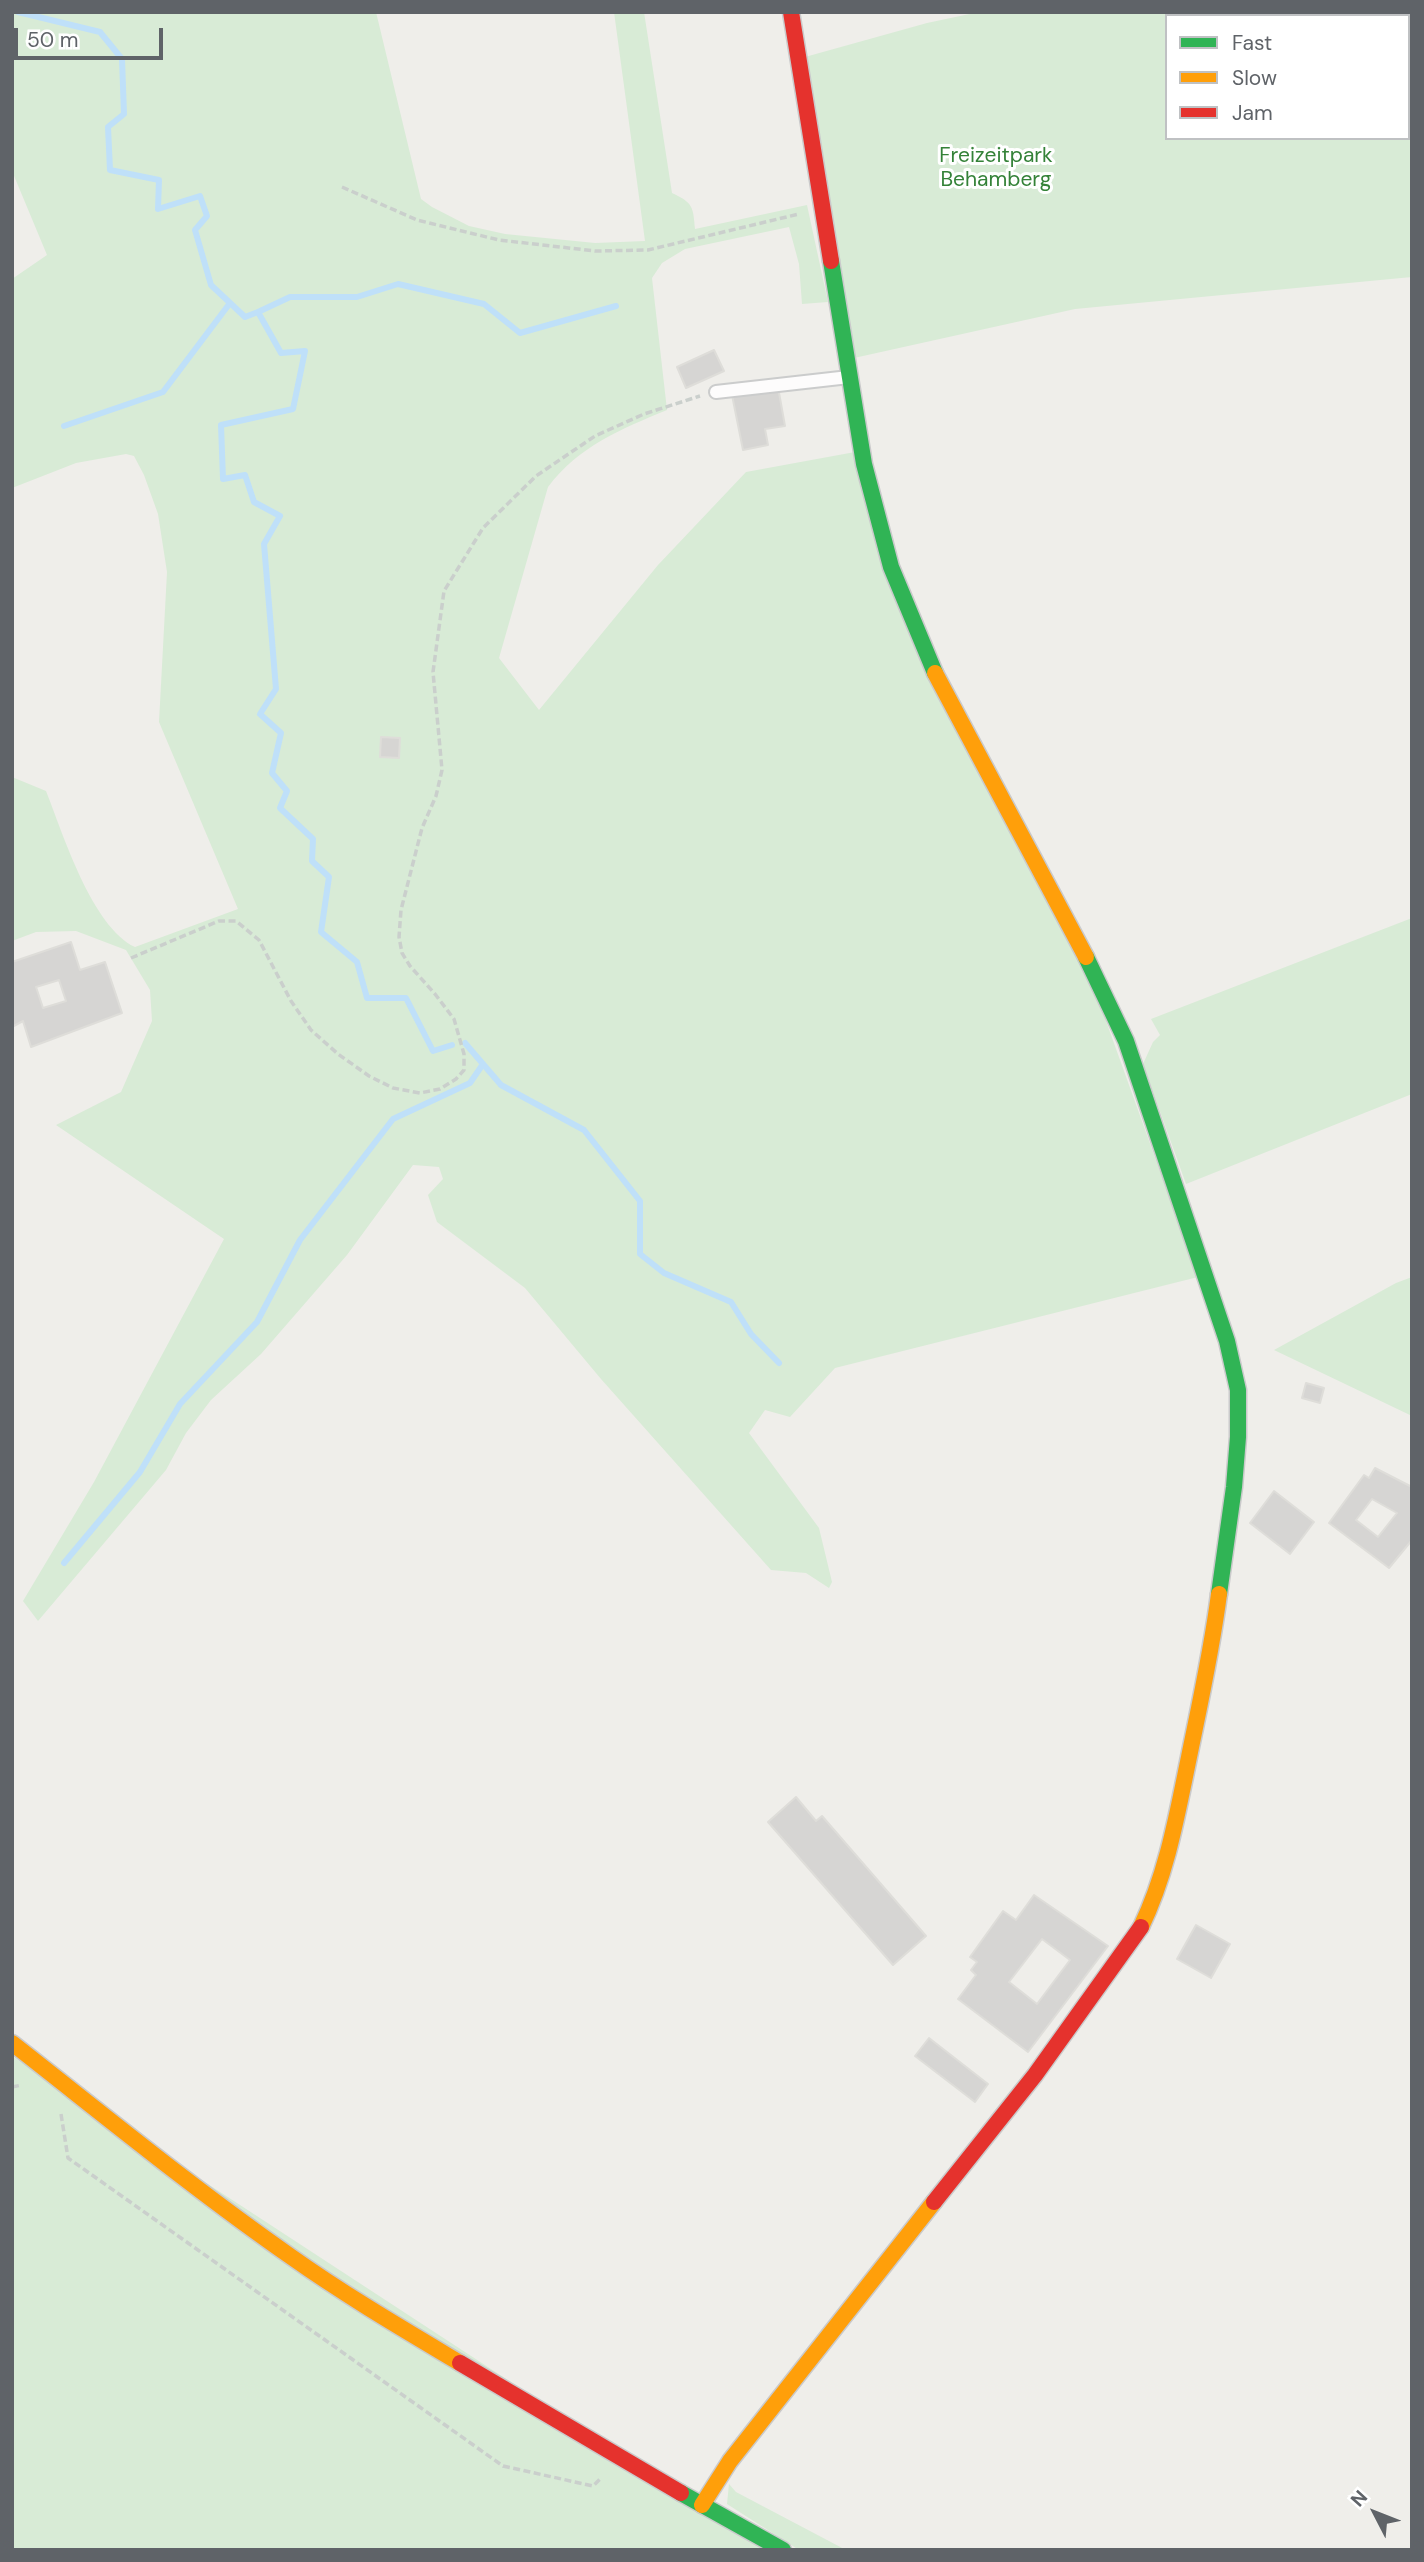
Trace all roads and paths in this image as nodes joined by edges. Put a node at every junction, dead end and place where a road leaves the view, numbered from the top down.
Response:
1 (791, 12) edge
2 (342, 187) dead end
3 (822, 208) junction
4 (849, 377) junction
5 (716, 392) joint
6 (131, 958) dead end
7 (12, 2043) edge
8 (56, 2078) junction
9 (619, 2458) junction
10 (702, 2505) junction
11 (783, 2550) edge

1 - 3 street
2 - 3 path
3 - 4 street
4 - 5 lane
4 - 10 street
5 - 6 path
7 - 8 street
8 - 9 street
8 - 9 path
9 - 10 street
10 - 11 street

